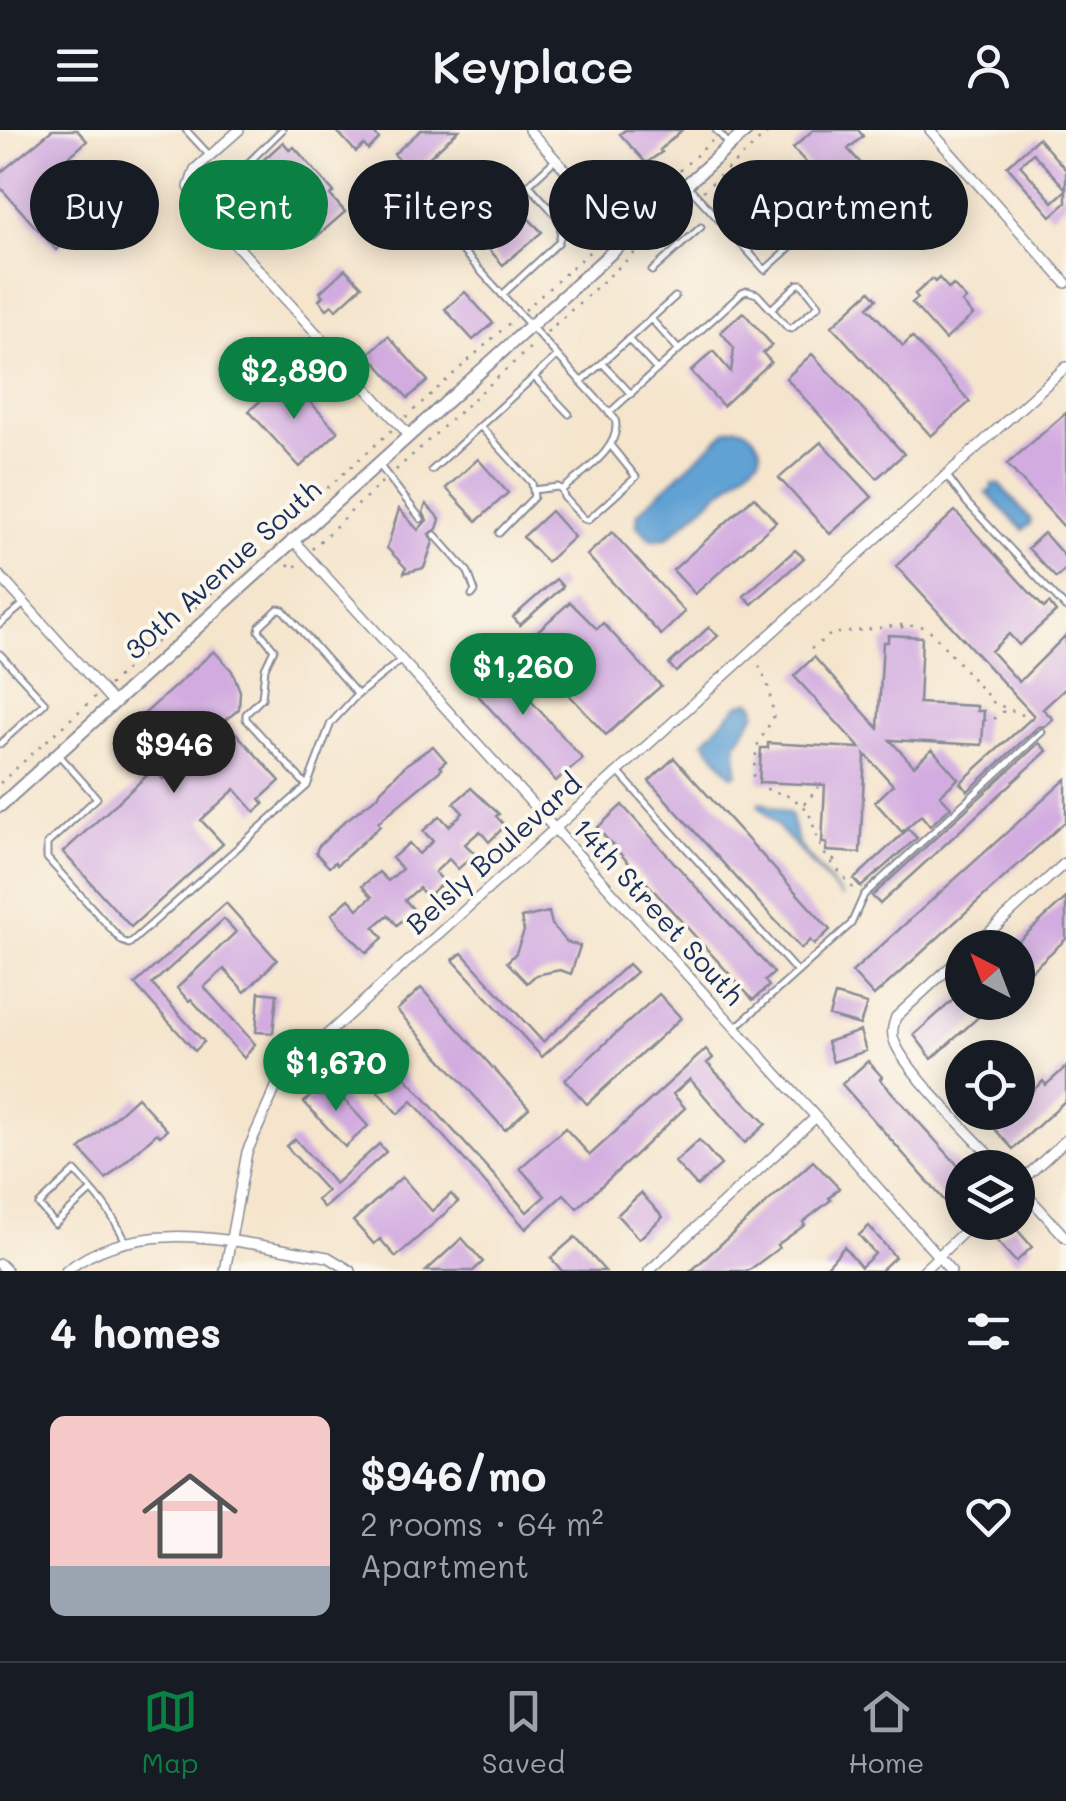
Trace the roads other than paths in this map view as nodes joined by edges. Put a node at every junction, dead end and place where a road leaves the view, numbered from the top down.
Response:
1 (186, 130) edge
2 (239, 130) edge
3 (282, 130) edge
4 (530, 130) edge
5 (747, 130) edge
6 (930, 130) edge
7 (718, 132) edge
8 (730, 146) junction
9 (210, 156) junction
10 (556, 159) joint
11 (205, 160) edge
12 (251, 160) edge
13 (693, 179) edge
14 (693, 192) edge
15 (713, 213) edge
16 (701, 228) dead end
17 (240, 250) edge
18 (462, 250) edge
19 (614, 250) edge
20 (747, 250) edge
21 (787, 250) edge
22 (652, 271) dead end
23 (1066, 283) edge
24 (502, 295) junction
25 (675, 297) dead end
26 (771, 309) junction
27 (651, 319) junction
28 (530, 326) junction
29 (628, 339) junction
30 (679, 350) junction
31 (557, 356) junction
32 (602, 362) junction
33 (1066, 367) edge
34 (656, 370) junction
35 (534, 377) junction
36 (580, 382) junction
37 (631, 394) junction
38 (568, 414) dead end
39 (610, 414) junction
40 (480, 426) junction
41 (408, 434) junction
42 (610, 446) junction
43 (377, 462) junction
44 (432, 470) dead end
45 (947, 476) junction
46 (533, 490) junction
47 (562, 490) junction
48 (421, 519) dead end
49 (500, 532) dead end
50 (435, 535) dead end
51 (292, 539) junction
52 (0, 576) edge
53 (472, 595) dead end
54 (25, 603) junction
55 (1066, 608) edge
56 (0, 624) edge
57 (0, 654) edge
58 (401, 660) junction
59 (358, 695) junction
60 (112, 702) junction
61 (1042, 732) road end
62 (0, 744) edge
63 (57, 753) junction
64 (617, 771) junction
65 (306, 786) junction
66 (0, 806) edge
67 (553, 828) junction
68 (1066, 862) edge
69 (992, 930) edge
70 (797, 972) junction
71 (945, 972) edge
72 (735, 1028) junction
73 (816, 1117) junction
74 (1066, 1140) edge
75 (986, 1150) edge
76 (1035, 1168) edge
77 (92, 1190) junction
78 (1035, 1203) edge
79 (1066, 1238) edge
80 (125, 1240) junction
81 (955, 1240) edge
82 (229, 1242) junction
83 (938, 1257) junction
84 (0, 1264) edge
85 (7, 1271) edge
86 (66, 1271) edge
87 (225, 1271) edge
88 (351, 1271) edge
89 (649, 1271) edge
90 (922, 1271) edge
91 (951, 1271) edge

1 - 9 lane
2 - 9 street
3 - 12 lane
4 - 10 street
5 - 8 street, 30th Avenue South
6 - 23 street
7 - 8 lane
8 - 13 street, 30th Avenue South
9 - 11 street
10 - 24 lane
14 - 15 lane
16 - 22 lane
17 - 41 street
18 - 24 lane
19 - 28 street, 30th Avenue South
20 - 21 lane
24 - 28 lane
25 - 27 lane
26 - 26 lane
26 - 30 lane
27 - 29 lane
27 - 30 lane
28 - 31 lane
28 - 41 street, 30th Avenue South
29 - 32 lane
29 - 34 lane
30 - 34 lane
31 - 35 lane
31 - 36 lane
32 - 36 lane
32 - 37 lane
33 - 45 street, Belsly Boulevard
34 - 37 lane
35 - 38 lane
35 - 40 lane
36 - 39 lane
37 - 39 lane
39 - 42 lane
40 - 44 lane
40 - 46 lane
41 - 43 street, 30th Avenue South
42 - 47 lane
42 - 47 lane
43 - 48 lane
43 - 51 street, 30th Avenue South
45 - 55 lane
45 - 64 street, Belsly Boulevard
46 - 47 lane
46 - 49 lane
50 - 53 lane
51 - 58 street, 14th Street South
51 - 60 street, 30th Avenue South
52 - 54 street
54 - 56 lane
54 - 60 street
57 - 62 lane
58 - 59 lane
58 - 67 street, 14th Street South
59 - 65 lane
59 - 65 lane
60 - 63 street, 30th Avenue South
61 - 70 lane
63 - 65 lane
63 - 66 street, 30th Avenue South
64 - 67 street, Belsly Boulevard
64 - 70 lane
67 - 72 street, 14th Street South
67 - 82 street, Belsly Boulevard
68 - 69 street
70 - 72 lane
71 - 75 street
72 - 73 street, 14th Street South
73 - 83 street, 14th Street South
73 - 89 street
74 - 76 street
77 - 77 lane
77 - 80 lane
78 - 79 street
80 - 82 street
80 - 86 street
81 - 83 street
82 - 87 street, Belsly Boulevard
82 - 88 street
83 - 90 street
83 - 91 street, 14th Street South
84 - 85 street

